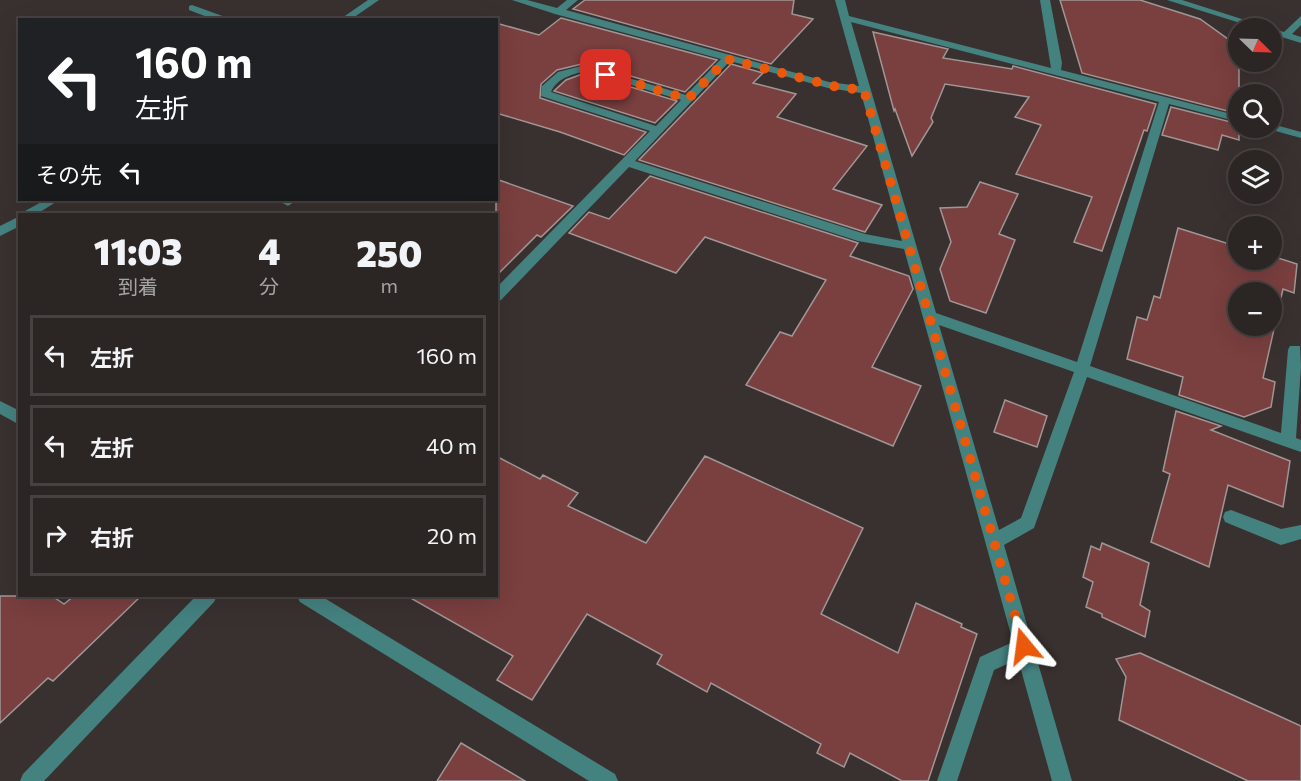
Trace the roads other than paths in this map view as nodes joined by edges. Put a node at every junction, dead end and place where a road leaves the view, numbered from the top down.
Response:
1 (374, 0) edge
2 (517, 0) edge
3 (573, 0) edge
4 (840, 0) edge
5 (1045, 0) edge
6 (1172, 0) edge
7 (192, 8) dead end
8 (558, 12) junction
9 (220, 18) edge
10 (346, 18) edge
11 (846, 18) junction
12 (1232, 18) edge
13 (1301, 20) edge
14 (1282, 34) edge
15 (1286, 35) junction
16 (1301, 40) edge
17 (727, 59) junction
18 (1055, 73) junction
19 (864, 90) junction
20 (688, 99) junction
21 (1165, 101) junction
22 (1228, 116) edge
23 (658, 130) junction
24 (1282, 130) edge
25 (1301, 135) edge
26 (627, 162) junction
27 (51, 201) edge
28 (30, 213) edge
29 (18, 221) edge
30 (0, 232) edge
31 (909, 246) junction
32 (498, 295) edge
33 (930, 316) junction
34 (1295, 350) dead end
35 (1082, 369) junction
36 (0, 407) edge
37 (18, 418) edge
38 (1295, 444) edge
39 (1231, 517) dead end
40 (1301, 532) edge
41 (994, 542) junction
42 (207, 597) edge
43 (308, 597) edge
44 (1024, 646) junction
45 (30, 781) edge
46 (608, 781) edge
47 (947, 781) edge
48 (1062, 781) edge

1 - 10 street
2 - 8 street
3 - 8 street
4 - 11 street
5 - 18 street
6 - 12 street
7 - 9 street
8 - 17 street
11 - 18 street
11 - 19 street
13 - 15 street
14 - 15 street
15 - 16 street
17 - 19 street
17 - 20 street
18 - 21 street
19 - 31 street
20 - 23 street
20 - 23 street
21 - 22 street
21 - 35 street
23 - 26 street
24 - 25 street
26 - 31 street
26 - 32 street
27 - 28 street
29 - 30 street
31 - 33 street
33 - 35 street
33 - 41 street
34 - 38 street
35 - 38 street
35 - 41 street
36 - 37 street
39 - 40 street
41 - 44 street
42 - 45 street
43 - 46 street
44 - 47 street
44 - 48 street

